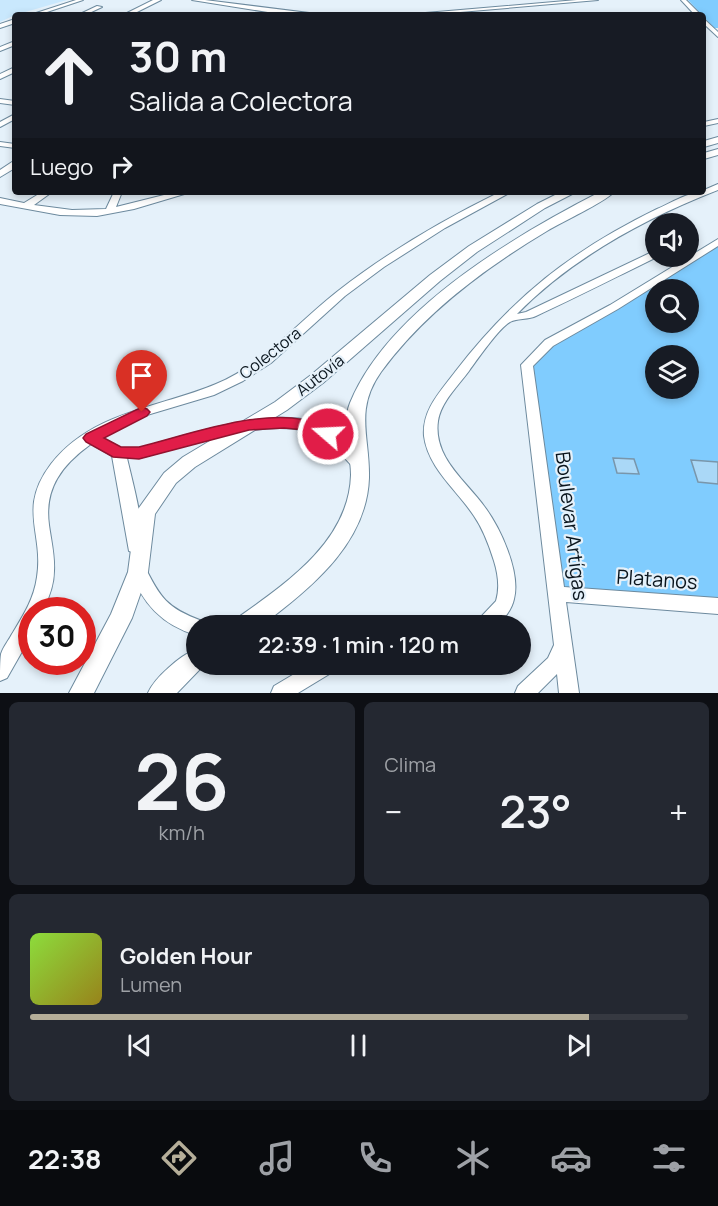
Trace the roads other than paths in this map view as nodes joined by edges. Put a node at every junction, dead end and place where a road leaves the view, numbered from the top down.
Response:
1 (81, 0) edge
2 (158, 0) edge
3 (194, 0) edge
4 (490, 0) edge
5 (596, 0) edge
6 (683, 0) edge
7 (99, 7) dead end
8 (492, 7) junction
9 (43, 12) edge
10 (88, 12) edge
11 (132, 12) edge
12 (263, 12) edge
13 (438, 12) edge
14 (493, 12) edge
15 (695, 12) edge
16 (715, 29) edge
17 (718, 35) edge
18 (43, 195) edge
19 (117, 195) edge
20 (175, 195) edge
21 (501, 195) edge
22 (565, 195) edge
23 (602, 195) edge
24 (701, 195) edge
25 (0, 201) edge
26 (26, 206) junction
27 (110, 211) junction
28 (718, 242) edge
29 (699, 250) edge
30 (645, 259) edge
31 (672, 267) edge
32 (507, 319) junction
33 (249, 425) junction
34 (91, 438) junction
35 (119, 453) junction
36 (358, 465) junction
37 (138, 572) junction
38 (558, 594) junction
39 (40, 597) edge
40 (718, 606) edge
41 (256, 615) edge
42 (498, 615) edge
43 (186, 623) edge
44 (18, 641) edge
45 (564, 643) junction
46 (186, 669) edge
47 (0, 672) edge
48 (311, 675) edge
49 (81, 693) edge
50 (160, 693) edge
51 (281, 693) edge
52 (525, 693) edge
53 (568, 693) edge

1 - 9 street
2 - 11 street
3 - 12 street
4 - 8 street
5 - 8 street
6 - 15 street
7 - 10 street
8 - 13 street
8 - 14 street
16 - 17 street
18 - 26 street
19 - 27 street
20 - 27 street
21 - 34 street, Colectora
22 - 33 street, Autovía
23 - 36 street
24 - 32 street
25 - 26 street
26 - 27 street
28 - 29 street
30 - 32 street
31 - 38 street, Boulevar Artígas
32 - 42 street
33 - 35 street
33 - 36 street
33 - 37 street, Autovía
34 - 35 street
34 - 39 street, Colectora
35 - 37 street
36 - 41 street
37 - 43 street
37 - 49 street, Autovía
38 - 40 street, Platanos
38 - 45 street, Boulevar Artígas
44 - 47 street
45 - 52 street
45 - 53 street, Boulevar Artígas
46 - 50 street
48 - 51 street

